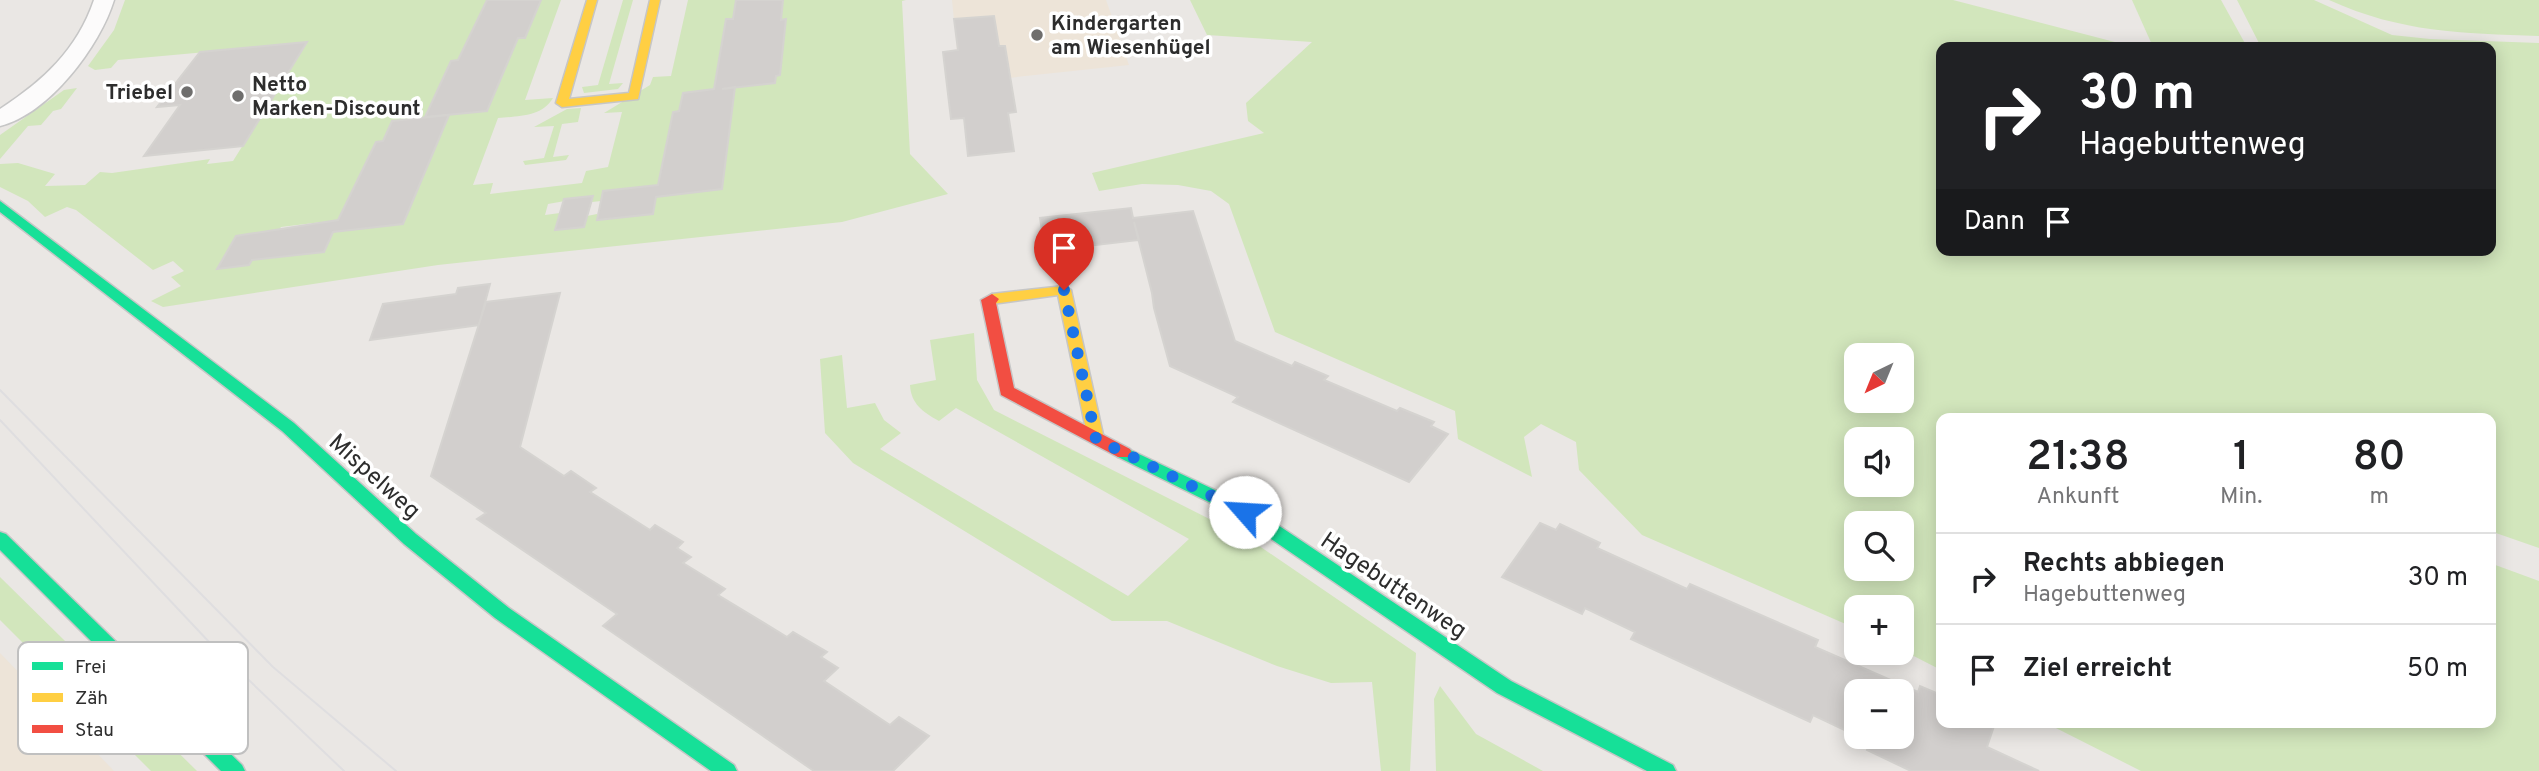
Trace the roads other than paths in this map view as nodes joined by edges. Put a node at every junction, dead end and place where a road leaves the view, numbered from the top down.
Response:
1 (104, 0) edge
2 (592, 0) edge
3 (655, 0) edge
4 (0, 119) edge
5 (0, 205) edge
6 (1096, 439) junction
7 (0, 539) edge
8 (104, 642) edge
9 (218, 754) edge
10 (235, 771) edge
11 (727, 771) edge
12 (1666, 771) edge

1 - 4 street
2 - 3 street
5 - 11 street, Mispelweg
6 - 6 street, Hagebuttenweg
6 - 12 street, Hagebuttenweg
7 - 8 street
9 - 10 street

